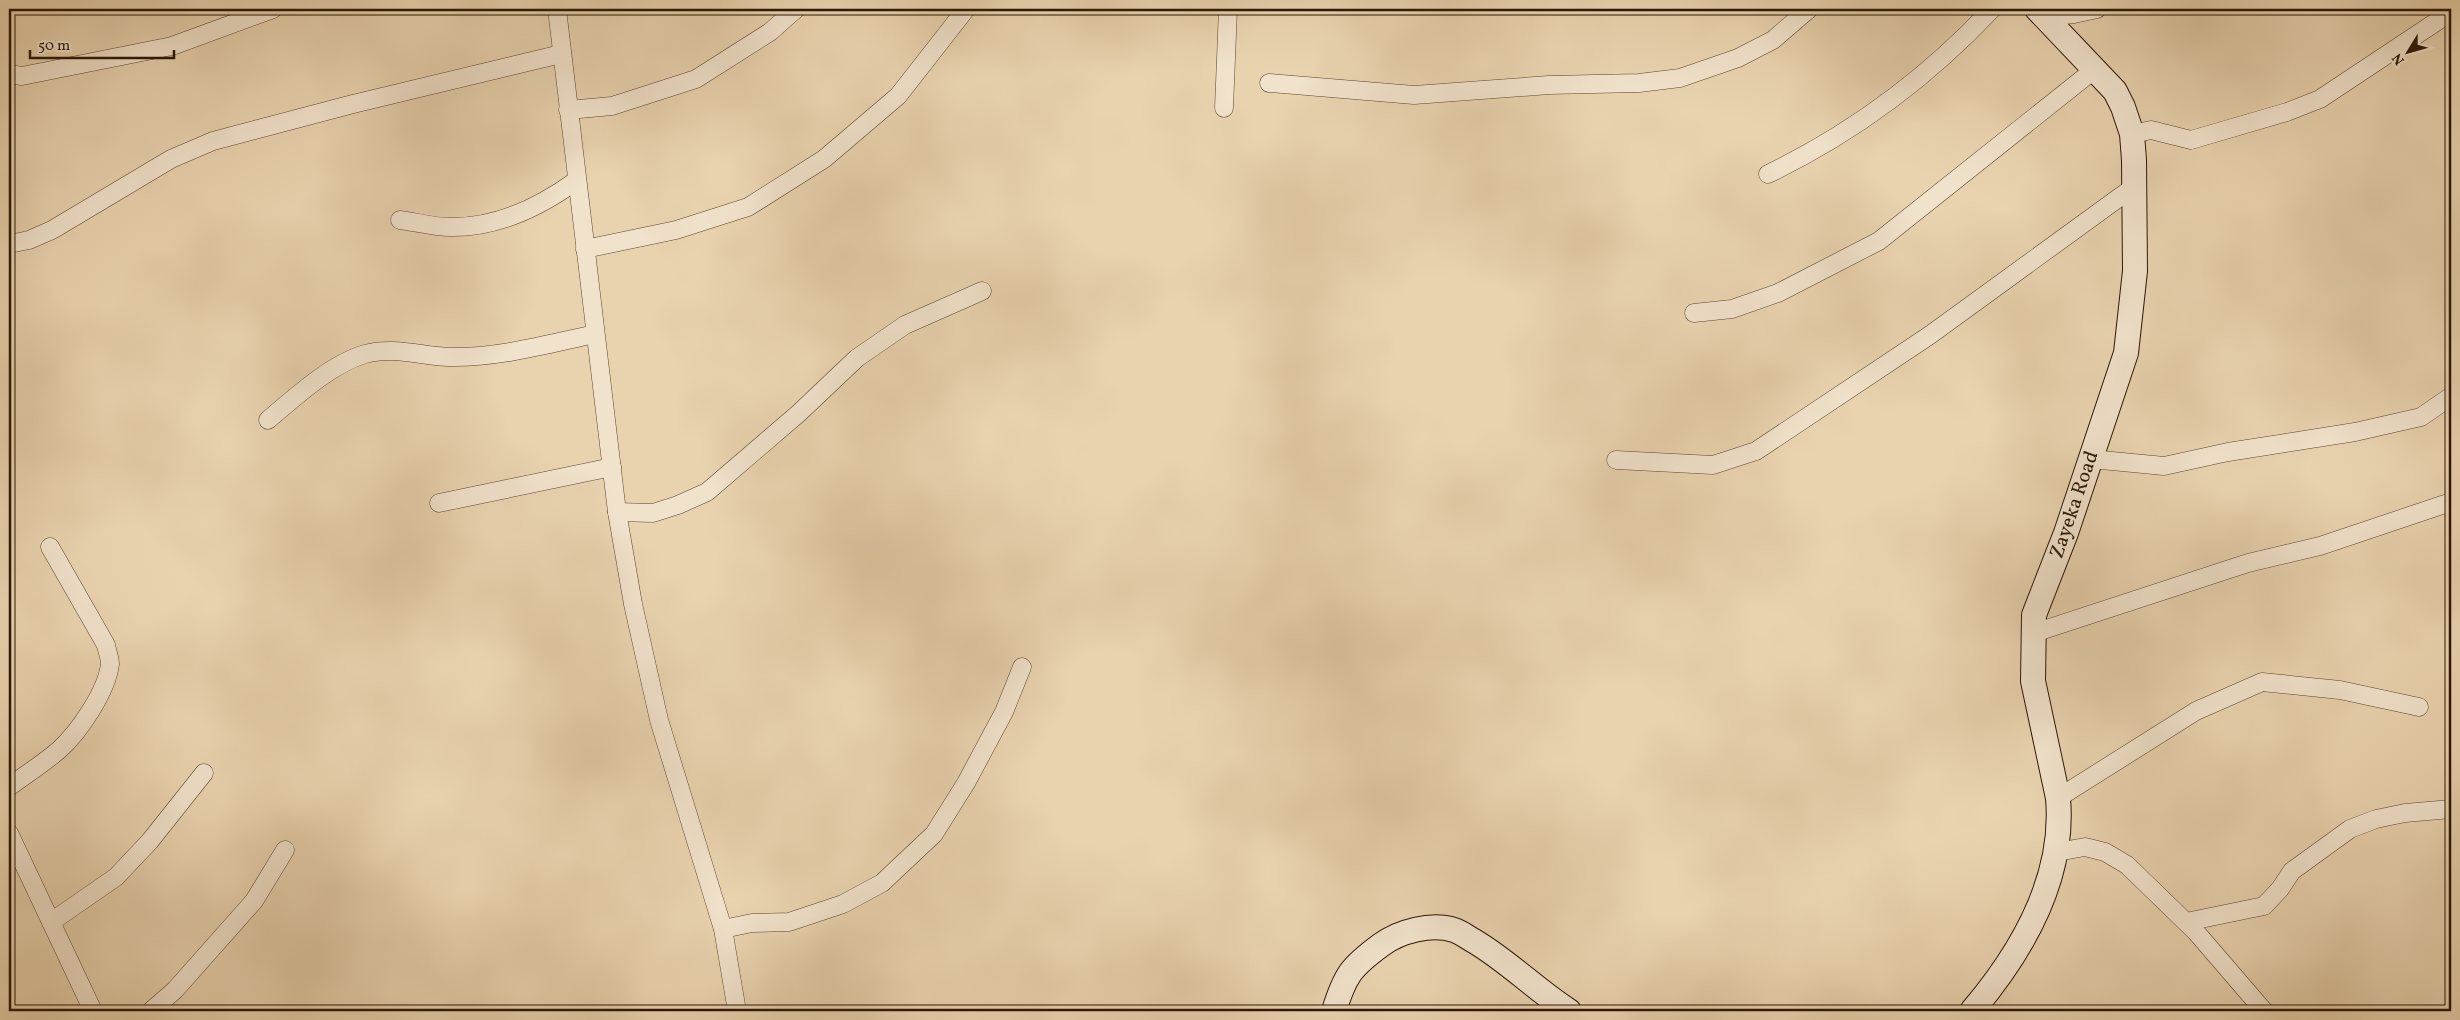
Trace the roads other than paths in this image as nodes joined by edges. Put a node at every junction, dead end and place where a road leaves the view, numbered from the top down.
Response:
1 (273, 9) edge
2 (557, 9) edge
3 (796, 9) edge
4 (966, 9) edge
5 (1228, 9) edge
6 (1809, 9) edge
7 (1992, 9) edge
8 (2097, 9) edge
9 (2451, 12) edge
10 (2041, 13) edge
11 (561, 54) junction
12 (2096, 69) junction
13 (9, 74) edge
14 (1270, 83) dead end
15 (1224, 108) dead end
16 (568, 110) junction
17 (2132, 134) junction
18 (1768, 174) dead end
19 (576, 180) junction
20 (2135, 186) junction
21 (400, 220) dead end
22 (9, 244) edge
23 (585, 249) junction
24 (982, 291) dead end
25 (1694, 313) dead end
26 (596, 334) junction
27 (2450, 397) edge
28 (268, 420) dead end
29 (2091, 459) junction
30 (1616, 460) dead end
31 (612, 467) junction
32 (2451, 502) edge
33 (439, 503) dead end
34 (617, 512) junction
35 (50, 547) dead end
36 (2034, 633) junction
37 (1022, 667) dead end
38 (2419, 706) dead end
39 (204, 773) dead end
40 (9, 787) edge
41 (2058, 798) junction
42 (2451, 809) edge
43 (9, 833) edge
44 (285, 850) dead end
45 (2057, 852) junction
46 (51, 922) junction
47 (2186, 922) junction
48 (723, 928) junction
49 (93, 1011) edge
50 (151, 1011) edge
51 (737, 1011) edge
52 (1334, 1011) edge
53 (1569, 1011) edge
54 (1972, 1011) edge
55 (2264, 1011) edge

1 - 13 street
2 - 11 street
3 - 16 street
4 - 23 street
5 - 15 street
6 - 14 street
7 - 18 street
8 - 10 street
9 - 17 street
10 - 12 street, Zayeka Road
11 - 16 street
11 - 22 street
12 - 17 street, Zayeka Road
12 - 25 street
16 - 19 street
17 - 20 street, Zayeka Road
19 - 21 street
19 - 23 street
20 - 29 street, Zayeka Road
20 - 30 street
23 - 26 street
24 - 34 street
26 - 28 street
26 - 31 street
27 - 29 street
29 - 36 street, Zayeka Road
31 - 33 street
31 - 34 street
32 - 36 street
34 - 48 street
35 - 40 street
36 - 41 street, Zayeka Road
37 - 48 street
38 - 41 street
39 - 46 street
41 - 45 street, Zayeka Road
42 - 47 street
43 - 46 street
44 - 50 street
45 - 47 street
45 - 54 street, Zayeka Road
46 - 49 street
47 - 55 street
48 - 51 street
52 - 53 street

